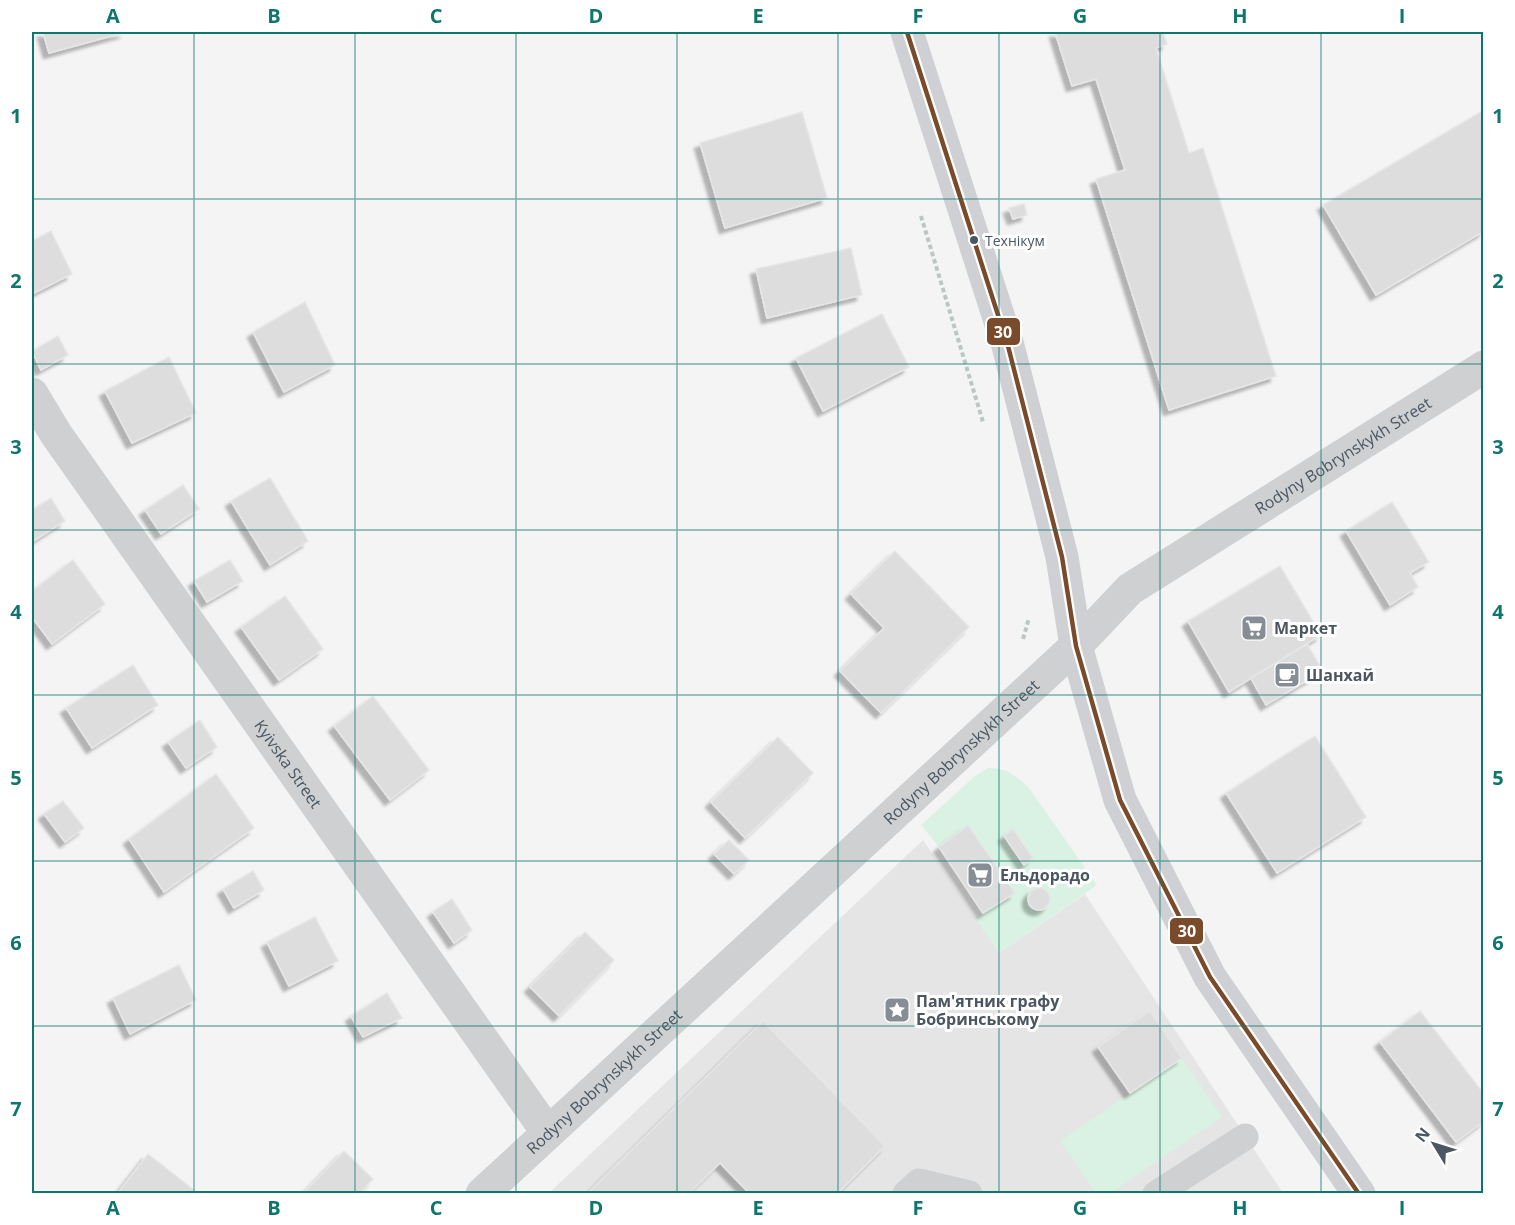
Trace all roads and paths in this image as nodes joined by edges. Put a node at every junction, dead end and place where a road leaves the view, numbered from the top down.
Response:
1 (907, 32) edge
2 (919, 210) dead end
3 (1484, 367) edge
4 (32, 393) edge
5 (986, 430) dead end
6 (1029, 611) dead end
7 (1022, 641) dead end
8 (1076, 646) junction
9 (548, 1133) junction
10 (1245, 1137) dead end
11 (483, 1194) edge
12 (906, 1194) edge
13 (969, 1194) edge
14 (1156, 1194) edge
15 (1359, 1194) edge

1 - 8 main road
2 - 5 path
3 - 8 street, Rodyny Bobrynskykh Street
4 - 9 street, Kyivska Street
6 - 7 path
8 - 9 street, Rodyny Bobrynskykh Street
8 - 15 main road
9 - 11 street, Rodyny Bobrynskykh Street
10 - 14 lane
12 - 13 lane

